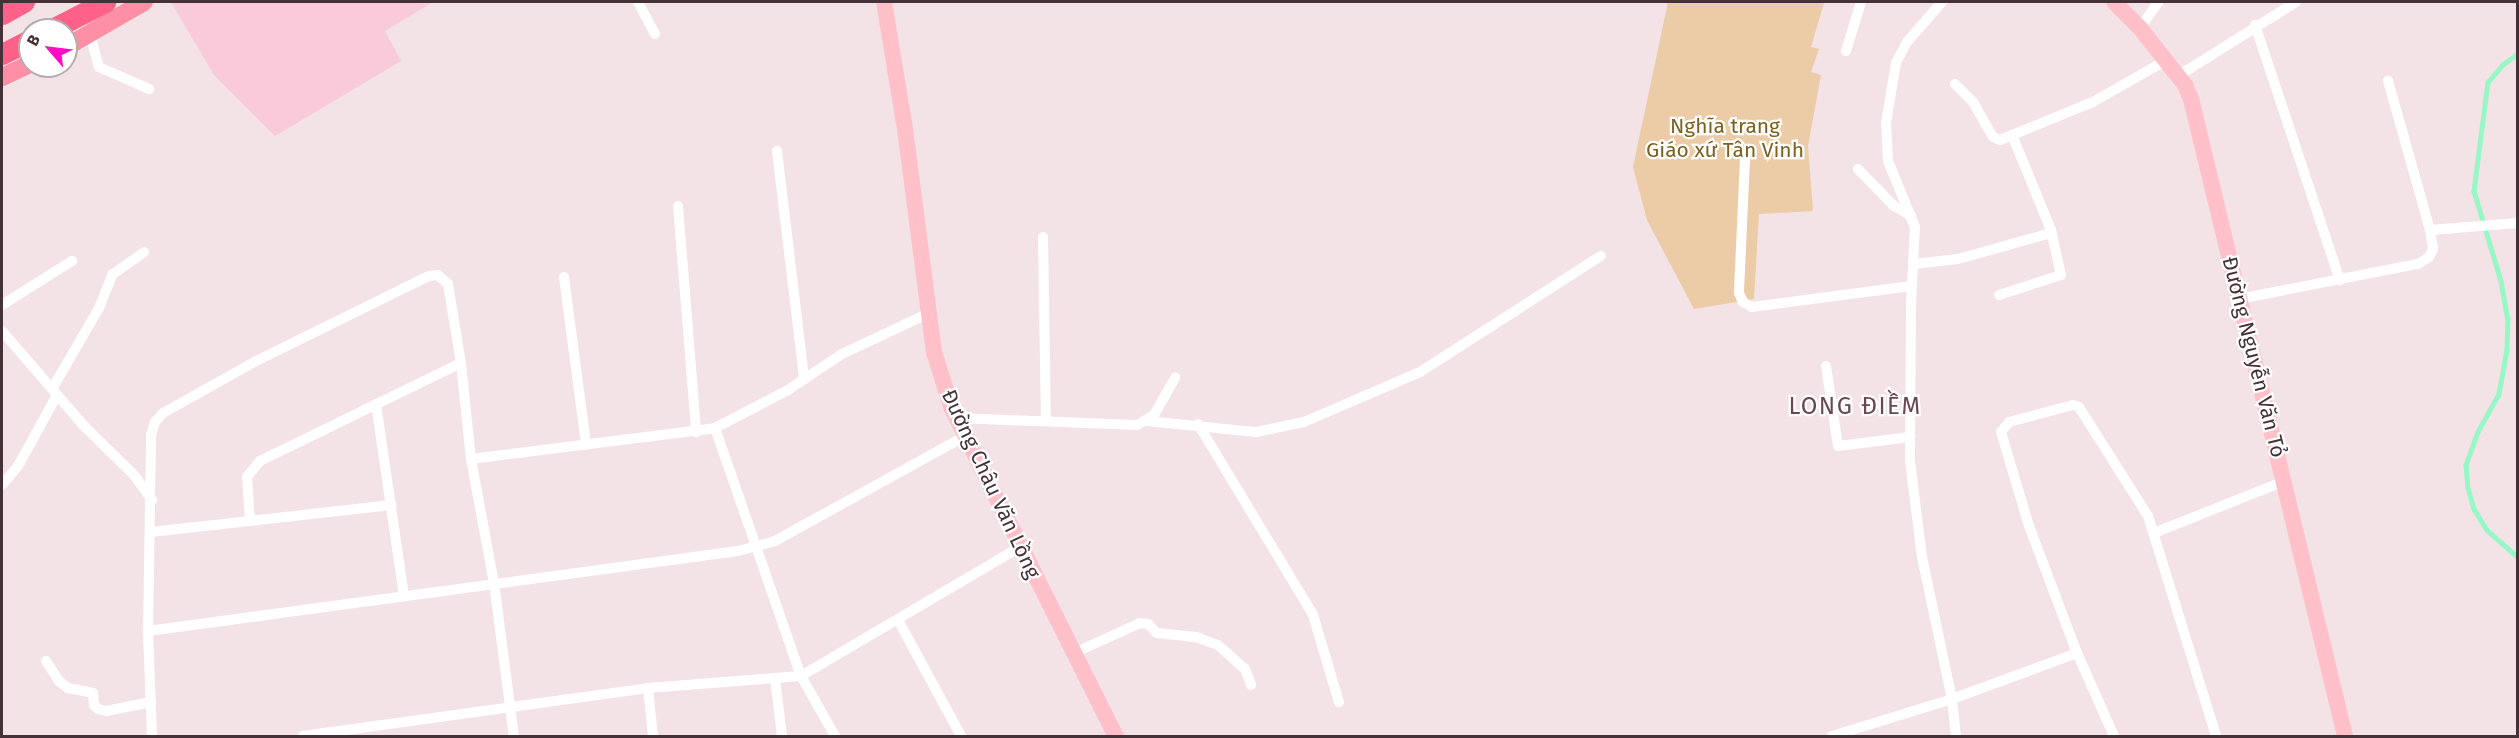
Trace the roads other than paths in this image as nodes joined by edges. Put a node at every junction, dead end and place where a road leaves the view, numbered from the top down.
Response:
1 (105, 2) edge
2 (144, 2) edge
3 (638, 2) edge
4 (884, 2) edge
5 (1861, 2) edge
6 (1942, 2) edge
7 (2114, 2) edge
8 (2158, 2) edge
9 (2296, 2) edge
10 (74, 18) edge
11 (2255, 25) junction
12 (2140, 28) junction
13 (90, 34) junction
14 (655, 34) dead end
15 (78, 40) edge
16 (18, 46) edge
17 (1846, 51) dead end
18 (2, 54) edge
19 (2165, 61) junction
20 (18, 70) edge
21 (2178, 76) junction
22 (2, 77) edge
23 (2388, 81) dead end
24 (1955, 84) dead end
25 (149, 89) dead end
26 (2012, 135) junction
27 (777, 151) dead end
28 (1745, 159) dead end
29 (1858, 169) dead end
30 (678, 206) dead end
31 (1911, 216) junction
32 (2517, 224) edge
33 (2430, 230) junction
34 (2051, 233) junction
35 (1043, 237) dead end
36 (144, 252) dead end
37 (1601, 256) dead end
38 (72, 261) dead end
39 (1913, 264) junction
40 (564, 277) dead end
41 (2340, 280) junction
42 (1912, 286) junction
43 (2000, 295) dead end
44 (2239, 299) junction
45 (2, 305) edge
46 (929, 313) junction
47 (2, 331) edge
48 (461, 363) junction
49 (1826, 366) dead end
50 (1175, 378) dead end
51 (804, 380) junction
52 (54, 392) junction
53 (376, 404) junction
54 (956, 418) junction
55 (1046, 420) junction
56 (1147, 422) junction
57 (1198, 424) junction
58 (715, 428) junction
59 (696, 432) junction
60 (965, 436) junction
61 (1910, 437) junction
62 (586, 446) junction
63 (471, 459) junction
64 (2285, 481) junction
65 (2, 485) edge
66 (152, 500) junction
67 (391, 505) junction
68 (250, 521) junction
69 (151, 532) junction
70 (2154, 533) junction
71 (756, 546) junction
72 (1020, 546) junction
73 (494, 583) junction
74 (404, 594) junction
75 (898, 620) junction
76 (148, 631) junction
77 (1074, 653) junction
78 (2077, 653) junction
79 (46, 661) dead end
80 (801, 676) junction
81 (775, 679) junction
82 (1251, 685) dead end
83 (648, 688) junction
84 (1952, 699) junction
85 (151, 702) junction
86 (1339, 702) dead end
87 (512, 708) junction
88 (152, 736) edge
89 (303, 736) edge
90 (513, 736) edge
91 (653, 736) edge
92 (782, 736) edge
93 (835, 736) edge
94 (961, 736) edge
95 (1116, 736) edge
96 (1832, 736) edge
97 (1956, 736) edge
98 (2114, 736) edge
99 (2216, 736) edge
100 (2345, 736) edge

1 - 10 highway
2 - 13 main road
3 - 14 street
4 - 46 street, Đường Châu Văn Lồng
5 - 17 street
6 - 31 street
7 - 12 street, Đường Nguyễn Văn Tỏ
8 - 12 street
9 - 11 street
11 - 21 street
11 - 41 street
12 - 19 street, Đường Nguyễn Văn Tỏ
13 - 15 main road
13 - 25 street
16 - 18 highway
19 - 21 street, Đường Nguyễn Văn Tỏ
19 - 26 street
20 - 22 main road
21 - 44 street, Đường Nguyễn Văn Tỏ
23 - 33 street
24 - 26 street
26 - 34 street
27 - 51 street
28 - 42 street
29 - 31 street
30 - 59 street
31 - 39 street
32 - 33 street
33 - 41 street
34 - 39 street
34 - 43 street
35 - 55 street
36 - 52 street
37 - 57 street
38 - 45 street
39 - 42 street
40 - 62 street
41 - 44 street
42 - 61 street
44 - 64 street, Đường Nguyễn Văn Tỏ
46 - 51 street
46 - 54 street, Đường Châu Văn Lồng
47 - 52 street
48 - 53 street
48 - 63 street
48 - 66 street
49 - 61 street
50 - 56 street
51 - 58 street
52 - 65 street
52 - 66 street
53 - 67 street
53 - 68 street
54 - 55 street
54 - 60 street, Đường Châu Văn Lồng
55 - 56 street
56 - 57 street
57 - 86 street
58 - 59 street
58 - 71 street
59 - 62 street
60 - 71 street
60 - 72 street, Đường Châu Văn Lồng
61 - 84 street
62 - 63 street
63 - 73 street
64 - 70 street
64 - 100 street, Đường Nguyễn Văn Tỏ
66 - 69 street
67 - 68 street
67 - 74 street
68 - 69 street
69 - 76 street
70 - 78 street
70 - 99 street
71 - 73 street
71 - 80 street
72 - 75 street
72 - 77 street, Đường Châu Văn Lồng
73 - 74 street
73 - 87 street
74 - 76 street
75 - 80 street
75 - 94 street
76 - 85 street
77 - 82 street
77 - 95 street, Đường Châu Văn Lồng
78 - 84 street
78 - 98 street
79 - 85 street
80 - 81 street
80 - 93 street
81 - 83 street
81 - 92 street
83 - 87 street
83 - 91 street
84 - 96 street
84 - 97 street
85 - 88 street
87 - 89 street
87 - 90 street

